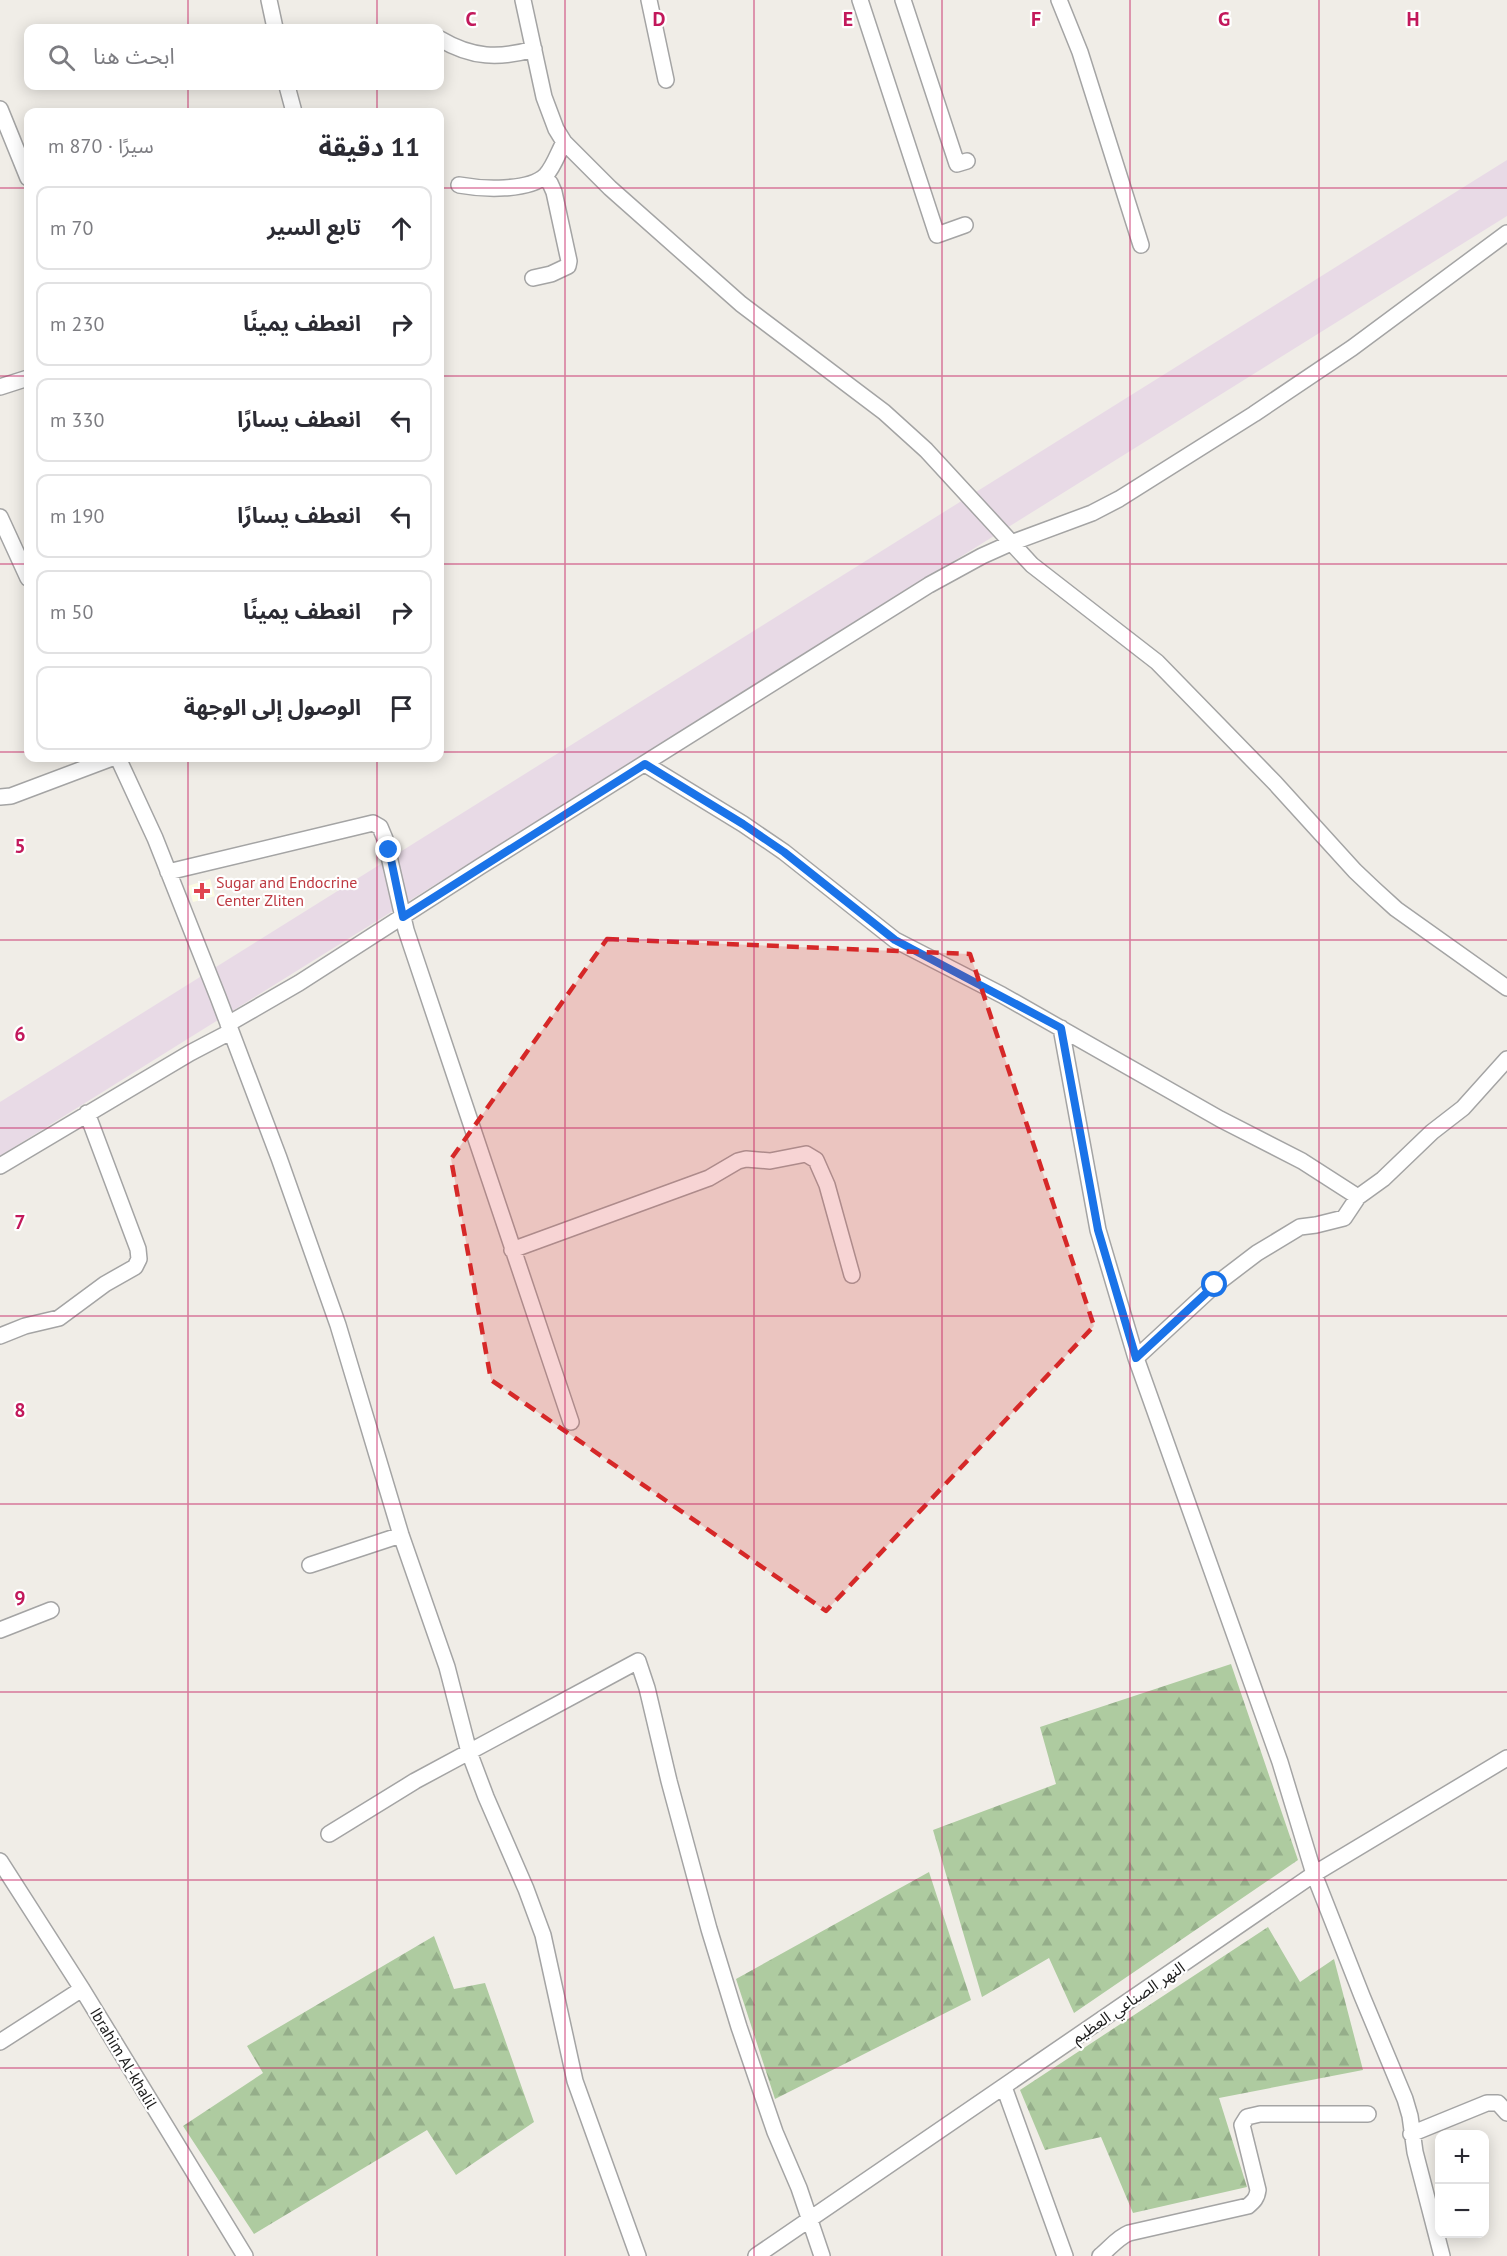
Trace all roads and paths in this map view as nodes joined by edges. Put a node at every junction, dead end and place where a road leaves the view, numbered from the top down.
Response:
1 (269, 0) edge
2 (523, 0) edge
3 (649, 0) edge
4 (860, 0) edge
5 (903, 0) edge
6 (1059, 0) edge
7 (274, 24) edge
8 (444, 41) edge
9 (534, 49) junction
10 (666, 80) dead end
11 (288, 90) edge
12 (293, 108) edge
13 (0, 110) edge
14 (564, 142) junction
15 (967, 161) dead end
16 (24, 168) edge
17 (543, 178) junction
18 (459, 185) dead end
19 (964, 225) dead end
20 (1507, 232) edge
21 (1141, 245) dead end
22 (533, 278) dead end
23 (24, 379) edge
24 (0, 387) edge
25 (0, 517) edge
26 (1011, 543) junction
27 (24, 569) edge
28 (101, 762) edge
29 (120, 762) edge
30 (645, 764) junction
31 (0, 797) edge
32 (168, 872) junction
33 (403, 917) junction
34 (1507, 988) edge
35 (229, 1028) junction
36 (1061, 1028) junction
37 (1507, 1059) edge
38 (87, 1113) junction
39 (0, 1166) edge
40 (1358, 1197) junction
41 (512, 1250) junction
42 (852, 1275) dead end
43 (0, 1336) edge
44 (1136, 1358) junction
45 (571, 1422) dead end
46 (401, 1535) junction
47 (310, 1565) dead end
48 (51, 1610) dead end
49 (0, 1630) edge
50 (469, 1752) junction
51 (1507, 1758) edge
52 (329, 1834) dead end
53 (0, 1861) edge
54 (1314, 1874) junction
55 (82, 1989) junction
56 (0, 2042) edge
57 (1004, 2087) junction
58 (1507, 2113) edge
59 (1368, 2114) dead end
60 (1411, 2133) junction
61 (810, 2219) junction
62 (245, 2256) edge
63 (638, 2256) edge
64 (756, 2256) edge
65 (822, 2256) edge
66 (1065, 2256) edge
67 (1100, 2256) edge
68 (1442, 2256) edge

1 - 7 street
2 - 9 street
3 - 10 street
4 - 19 street
5 - 15 street
6 - 21 street
8 - 9 street
9 - 14 street
11 - 12 street
13 - 16 street
14 - 17 street
14 - 26 street
17 - 18 street
17 - 22 street
20 - 26 street
23 - 24 street
25 - 27 street
26 - 30 street
26 - 34 street
28 - 31 street
29 - 32 street
30 - 33 street
30 - 36 street
32 - 33 street
32 - 35 street
33 - 35 street
33 - 41 street
35 - 38 street
35 - 46 street
36 - 40 street
36 - 44 street
37 - 40 street
38 - 39 street
38 - 43 street
40 - 44 street
41 - 42 street
41 - 45 street
44 - 54 street
46 - 47 street
46 - 50 street
48 - 49 street
50 - 52 street
50 - 61 street
50 - 63 street
51 - 54 street, النهر الصناعي العظيم
53 - 55 street, Ibrahim Al-khalil
54 - 57 street, النهر الصناعي العظيم
54 - 60 street
55 - 56 street
55 - 62 street, Ibrahim Al-khalil
57 - 61 street, النهر الصناعي العظيم
57 - 66 street
58 - 60 street
59 - 67 street
60 - 68 street
61 - 64 street, النهر الصناعي العظيم
61 - 65 street

